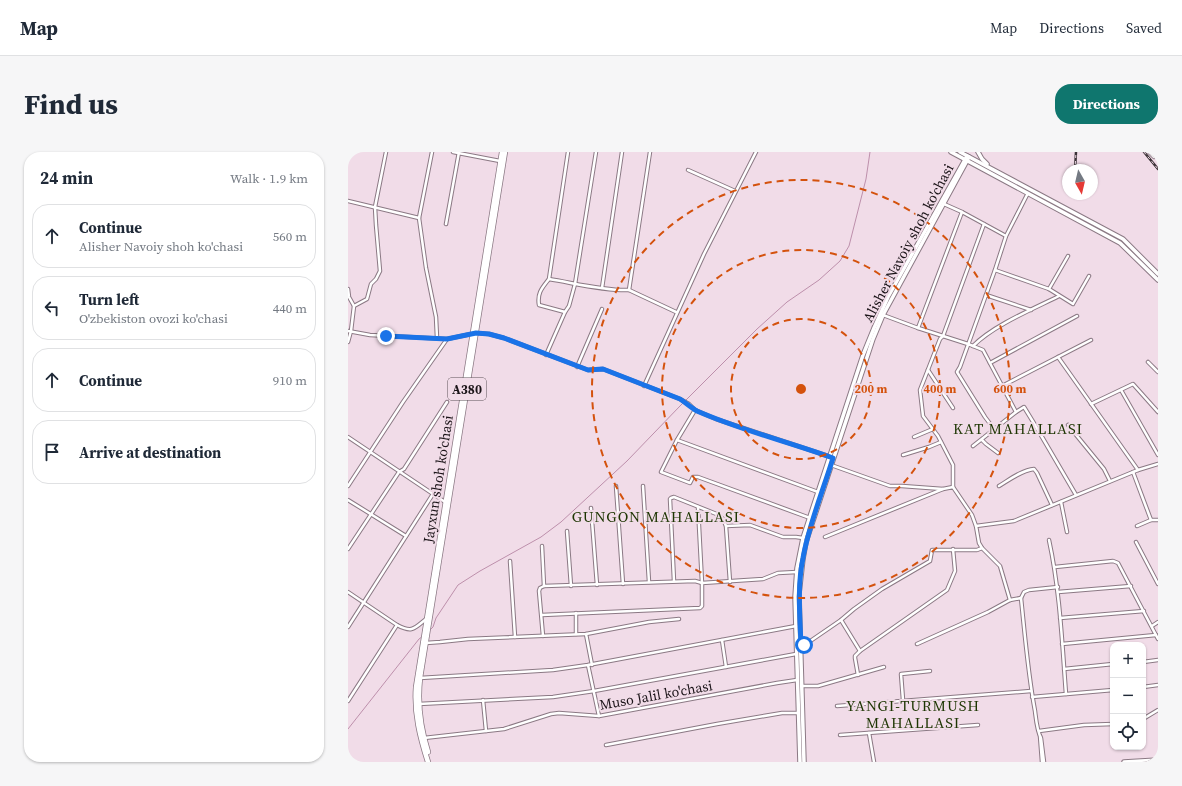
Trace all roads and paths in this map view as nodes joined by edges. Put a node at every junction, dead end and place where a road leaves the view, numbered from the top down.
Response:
1 (386, 152) edge
2 (432, 152) edge
3 (453, 152) edge
4 (502, 152) edge
5 (505, 152) edge
6 (568, 152) edge
7 (596, 152) edge
8 (622, 152) edge
9 (650, 152) edge
10 (756, 152) edge
11 (951, 152) edge
12 (960, 152) edge
13 (978, 152) edge
14 (1149, 152) edge
15 (459, 153) edge
16 (1154, 157) dead end
17 (967, 158) junction
18 (500, 161) junction
19 (990, 168) junction
20 (688, 170) dead end
21 (735, 191) junction
22 (1028, 193) junction
23 (348, 201) edge
24 (944, 204) junction
25 (375, 207) junction
26 (962, 212) junction
27 (419, 218) junction
28 (446, 224) dead end
29 (984, 224) junction
30 (1006, 236) junction
31 (1068, 256) dead end
32 (995, 270) junction
33 (1158, 274) edge
34 (1089, 276) dead end
35 (549, 279) junction
36 (1158, 280) edge
37 (575, 284) junction
38 (602, 288) junction
39 (348, 289) edge
40 (1049, 289) junction
41 (629, 290) junction
42 (986, 295) junction
43 (1060, 295) junction
44 (354, 306) junction
45 (602, 309) dead end
46 (1031, 310) junction
47 (565, 312) junction
48 (676, 312) junction
49 (883, 315) junction
50 (1077, 316) dead end
51 (918, 328) junction
52 (350, 331) edge
53 (474, 333) junction
54 (943, 336) junction
55 (437, 338) junction
56 (447, 339) junction
57 (1091, 340) dead end
58 (348, 342) edge
59 (968, 344) junction
60 (974, 346) junction
61 (546, 355) junction
62 (1058, 357) junction
63 (1148, 362) dead end
64 (990, 363) junction
65 (577, 367) junction
66 (928, 369) junction
67 (1158, 372) edge
68 (644, 386) junction
69 (1002, 386) junction
70 (1121, 390) junction
71 (446, 402) dead end
72 (1091, 404) junction
73 (953, 408) dead end
74 (695, 410) junction
75 (1016, 412) junction
76 (1158, 412) edge
77 (1068, 425) dead end
78 (933, 429) junction
79 (994, 429) junction
80 (914, 436) dead end
81 (348, 437) edge
82 (676, 440) junction
83 (982, 440) junction
84 (941, 442) junction
85 (973, 446) dead end
86 (370, 451) junction
87 (998, 453) dead end
88 (903, 455) dead end
89 (1158, 455) edge
90 (832, 458) junction
91 (1158, 464) edge
92 (831, 466) junction
93 (1138, 470) junction
94 (399, 472) junction
95 (1133, 472) junction
96 (1110, 481) junction
97 (348, 486) edge
98 (616, 486) dead end
99 (643, 486) dead end
100 (999, 486) dead end
101 (953, 487) junction
102 (943, 489) junction
103 (818, 492) junction
104 (433, 494) junction
105 (1076, 495) junction
106 (348, 500) edge
107 (445, 502) junction
108 (1060, 502) junction
109 (1052, 505) junction
110 (698, 507) junction
111 (591, 508) dead end
112 (371, 514) junction
113 (810, 518) junction
114 (1151, 520) junction
115 (1158, 520) edge
116 (726, 526) junction
117 (976, 526) junction
118 (1137, 526) dead end
119 (567, 532) dead end
120 (1067, 532) dead end
121 (406, 536) junction
122 (825, 537) dead end
123 (803, 538) junction
124 (1050, 540) dead end
125 (1136, 542) dead end
126 (542, 546) dead end
127 (982, 548) junction
128 (348, 549) edge
129 (953, 549) junction
130 (510, 561) dead end
131 (1055, 567) junction
132 (797, 572) junction
133 (649, 582) junction
134 (674, 582) junction
135 (730, 582) junction
136 (702, 583) junction
137 (623, 584) junction
138 (1158, 584) edge
139 (597, 585) junction
140 (544, 586) junction
141 (571, 586) junction
142 (1131, 586) junction
143 (1058, 587) junction
144 (348, 592) edge
145 (1058, 592) junction
146 (1021, 598) junction
147 (1010, 600) junction
148 (364, 602) junction
149 (1144, 611) junction
150 (576, 613) junction
151 (542, 615) junction
152 (1060, 618) junction
153 (426, 619) junction
154 (679, 619) dead end
155 (840, 620) junction
156 (1158, 622) edge
157 (397, 625) junction
158 (348, 626) edge
159 (796, 626) junction
160 (1152, 626) junction
161 (576, 634) junction
162 (586, 634) junction
163 (1156, 635) junction
164 (543, 636) junction
165 (515, 637) junction
166 (1158, 639) edge
167 (722, 640) junction
168 (424, 643) junction
169 (917, 644) dead end
170 (1062, 644) junction
171 (801, 646) junction
172 (860, 651) junction
173 (796, 654) junction
174 (1158, 660) edge
175 (1146, 662) edge
176 (1110, 664) edge
177 (590, 665) junction
178 (726, 667) junction
179 (884, 668) dead end
180 (1064, 669) junction
181 (930, 671) dead end
182 (858, 675) junction
183 (420, 678) junction
184 (797, 680) junction
185 (1158, 685) edge
186 (802, 686) junction
187 (1146, 687) edge
188 (1110, 690) edge
189 (594, 691) junction
190 (1031, 691) junction
191 (1066, 694) junction
192 (1032, 697) junction
193 (483, 700) junction
194 (903, 700) junction
195 (348, 701) edge
196 (418, 704) junction
197 (836, 706) dead end
198 (1158, 710) edge
199 (798, 713) junction
200 (600, 716) junction
201 (1146, 717) edge
202 (978, 724) dead end
203 (1110, 724) edge
204 (486, 731) junction
205 (1039, 731) junction
206 (869, 733) junction
207 (840, 735) dead end
208 (423, 738) junction
209 (606, 744) dead end
210 (1158, 760) edge
211 (429, 762) edge
212 (800, 762) edge
213 (804, 762) edge
214 (874, 762) edge
215 (1043, 762) edge
216 (1124, 762) edge

1 - 25 street
2 - 27 street
3 - 15 street
4 - 18 highway, Jayxun shoh ko'chasi / A380
5 - 53 highway, Jayxun shoh ko'chasi / A380
6 - 35 street
7 - 37 street
8 - 38 street
9 - 41 street
10 - 21 street
11 - 17 main road
12 - 17 main road
13 - 19 main road
14 - 16 street
15 - 18 street
15 - 28 street
17 - 19 main road
17 - 22 main road
17 - 24 main road, Alisher Navoiy shoh ko'chasi
17 - 90 main road, Alisher Navoiy shoh ko'chasi
18 - 53 highway, Jayxun shoh ko'chasi / A380
19 - 33 main road
20 - 21 street
21 - 48 street
22 - 30 street
22 - 36 main road
23 - 25 street
24 - 26 street
24 - 49 main road, Alisher Navoiy shoh ko'chasi
25 - 27 street
25 - 44 street
26 - 29 street
26 - 51 street
27 - 55 street
29 - 30 street
29 - 54 street
30 - 32 street
31 - 40 street
32 - 40 street
32 - 42 street
34 - 43 street
35 - 37 street
35 - 47 street
37 - 38 street
37 - 47 street
38 - 41 street
39 - 44 street
40 - 43 street
41 - 48 street
42 - 46 street
42 - 59 street
43 - 46 street
44 - 52 street
45 - 65 street
46 - 60 street
47 - 61 street
48 - 68 street
49 - 51 street
49 - 90 main road, Alisher Navoiy shoh ko'chasi
50 - 64 street
51 - 54 street
52 - 55 street
52 - 58 street
53 - 56 street
53 - 61 street
53 - 107 highway, Jayxun shoh ko'chasi / A380
53 - 168 highway, Jayxun shoh ko'chasi / A380
54 - 59 street
54 - 66 street
55 - 56 street
56 - 86 street
57 - 62 street
59 - 60 street
59 - 79 street
60 - 64 street
61 - 65 street
62 - 69 street
62 - 72 street
63 - 67 street
64 - 69 street
65 - 68 street
66 - 73 street
66 - 78 street
68 - 74 street
69 - 75 street
70 - 72 street
70 - 76 street
70 - 89 street
71 - 94 street
72 - 93 street
74 - 82 street
74 - 90 street
75 - 79 street
75 - 105 street
77 - 96 street
78 - 80 street
78 - 84 street
79 - 83 street
81 - 86 street
82 - 103 street
82 - 113 street
83 - 85 street
83 - 87 street
84 - 88 street
84 - 101 street
86 - 94 street
86 - 97 street
90 - 92 main road, Alisher Navoiy shoh ko'chasi
90 - 103 main road, Alisher Navoiy shoh ko'chasi
91 - 93 street
92 - 102 street
92 - 171 main road, Alisher Navoiy shoh ko'chasi
93 - 95 street
94 - 104 street
94 - 112 street
95 - 96 street
95 - 114 street
96 - 105 street
98 - 137 street
99 - 133 street
100 - 109 street
101 - 102 street
101 - 117 street
102 - 122 street
103 - 113 main road, Alisher Navoiy shoh ko'chasi
104 - 107 street
104 - 121 street
105 - 108 street
106 - 112 street
107 - 153 highway, Jayxun shoh ko'chasi / A380
108 - 109 street
108 - 120 street
109 - 117 street
110 - 116 street
110 - 134 street
110 - 136 street
111 - 139 street
112 - 121 street
112 - 128 street
113 - 123 main road, Alisher Navoiy shoh ko'chasi
114 - 115 street
114 - 118 street
116 - 123 street
116 - 135 street
117 - 127 street
119 - 141 street
121 - 148 street
123 - 132 main road, Alisher Navoiy shoh ko'chasi
124 - 131 street
125 - 138 street
126 - 140 street
127 - 129 street
127 - 147 street
129 - 155 street
129 - 172 street
130 - 165 street
131 - 142 street
131 - 143 street
132 - 135 street
132 - 159 main road, Alisher Navoiy shoh ko'chasi
133 - 134 street
133 - 137 street
134 - 136 street
135 - 136 street
136 - 150 street
137 - 139 street
139 - 141 street
140 - 141 street
140 - 151 street
142 - 145 street
142 - 149 street
143 - 145 street
143 - 146 street
144 - 148 street
145 - 152 street
146 - 147 street
146 - 190 street
147 - 169 street
148 - 157 street
148 - 158 street
149 - 152 street
149 - 160 street
150 - 151 street
150 - 161 street
151 - 164 street
152 - 170 street
153 - 157 street
153 - 168 highway, Jayxun shoh ko'chasi / A380
154 - 162 street
155 - 171 street
155 - 172 street
156 - 160 street
157 - 195 street
159 - 167 street
159 - 173 main road, Alisher Navoiy shoh ko'chasi
160 - 163 street
161 - 162 street
161 - 164 street
162 - 177 street
163 - 166 street
163 - 170 street
164 - 165 street
165 - 168 street
167 - 177 street
167 - 178 street
168 - 183 highway, Jayxun shoh ko'chasi / A380
168 - 211 highway, Jayxun shoh ko'chasi / A380
170 - 180 street
171 - 186 main road, Alisher Navoiy shoh ko'chasi
172 - 182 street
173 - 178 street
173 - 184 main road, Alisher Navoiy shoh ko'chasi
174 - 175 street
176 - 180 street
177 - 183 street
177 - 189 street
178 - 189 street
179 - 182 street
180 - 191 street
181 - 194 street
182 - 186 street
183 - 196 highway, Jayxun shoh ko'chasi / A380
184 - 199 main road, Alisher Navoiy shoh ko'chasi
184 - 200 street, Muso Jalil ko'chasi
185 - 187 street
186 - 213 main road, Alisher Navoiy shoh ko'chasi
188 - 191 street
189 - 193 street
189 - 200 street
190 - 192 street
190 - 194 street
191 - 192 street
192 - 205 street
193 - 196 street
193 - 204 street
194 - 197 street
196 - 208 highway, Jayxun shoh ko'chasi / A380
198 - 201 street
199 - 209 street
199 - 212 main road, Alisher Navoiy shoh ko'chasi
200 - 204 street, Muso Jalil ko'chasi
202 - 206 street
203 - 205 street
204 - 208 street, Muso Jalil ko'chasi
205 - 215 street
206 - 207 street
206 - 214 street
208 - 211 highway, Jayxun shoh ko'chasi / A380
210 - 216 main road

